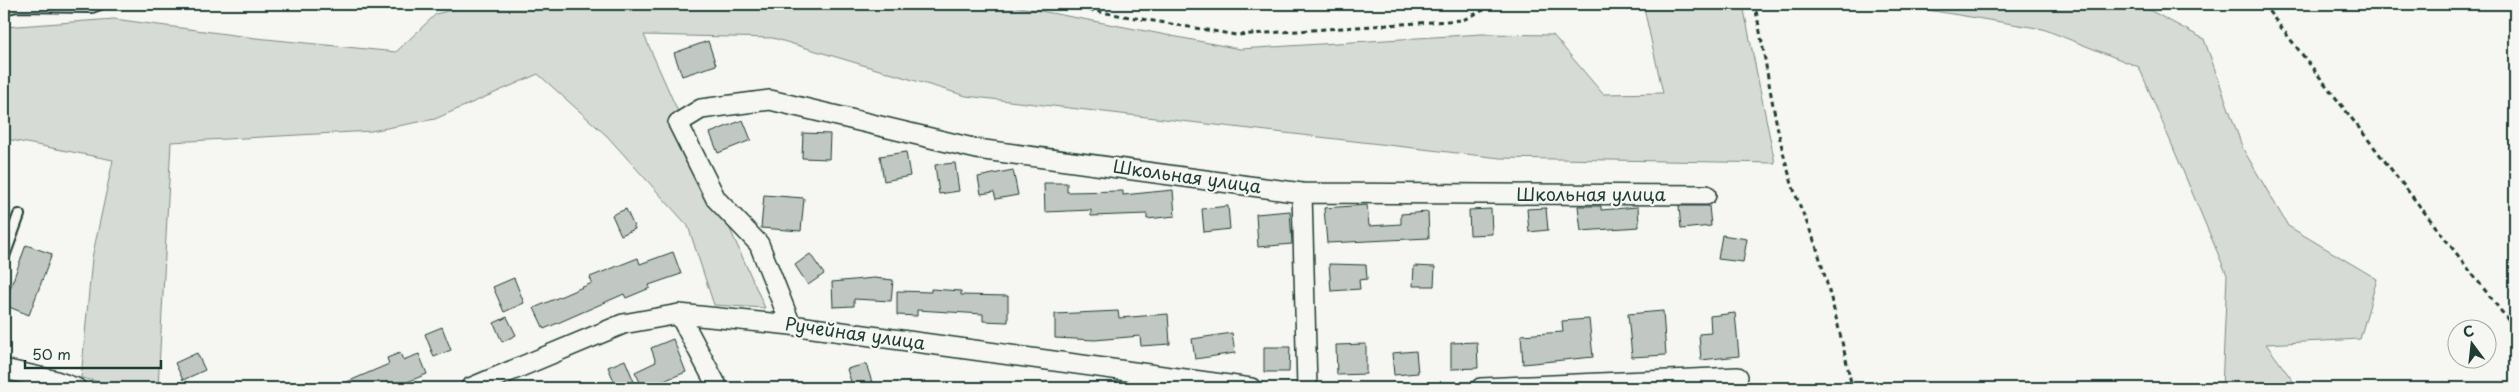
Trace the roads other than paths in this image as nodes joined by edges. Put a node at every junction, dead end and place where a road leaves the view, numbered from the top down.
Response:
1 (100, 4) edge
2 (4, 10) edge
3 (1302, 193) junction
4 (1706, 195) dead end
5 (19, 215) dead end
6 (4, 256) edge
7 (679, 314) junction
8 (791, 325) junction
9 (4, 369) edge
10 (1738, 377) dead end
11 (45, 384) edge
12 (76, 388) edge
13 (470, 388) edge
14 (718, 388) edge
15 (1251, 388) edge
16 (1307, 388) edge
17 (1480, 388) edge

1 - 2 lane
3 - 4 street, Школьная улица
3 - 8 street, Школьная улица
3 - 16 street
5 - 6 lane
7 - 8 street, Ручейная улица
7 - 13 street, Ручейная улица
7 - 14 street
8 - 15 street, Ручейная улица
9 - 11 street
10 - 17 street
11 - 12 street

